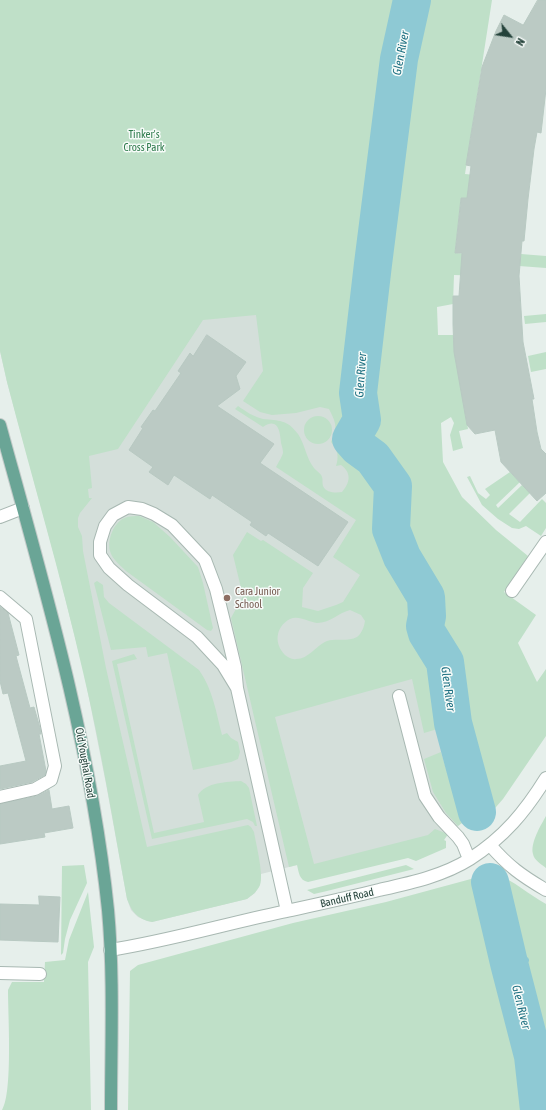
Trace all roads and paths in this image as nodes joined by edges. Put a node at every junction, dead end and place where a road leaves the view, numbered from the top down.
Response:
1 (0, 425) edge
2 (23, 508) junction
3 (0, 517) edge
4 (546, 542) edge
5 (512, 591) dead end
6 (0, 597) edge
7 (237, 688) junction
8 (399, 696) dead end
9 (546, 778) edge
10 (0, 797) edge
11 (490, 846) junction
12 (469, 860) junction
13 (546, 890) edge
14 (287, 911) junction
15 (110, 950) junction
16 (0, 973) edge
17 (40, 974) dead end
18 (111, 1110) edge

1 - 2 main road, Old Youghal Road
2 - 3 street
2 - 15 main road, Old Youghal Road
4 - 5 street
6 - 10 street
7 - 7 street
7 - 14 street
8 - 12 street
9 - 11 street, Banduff Road
11 - 12 street, Banduff Road
11 - 13 street
12 - 14 street, Banduff Road
14 - 15 street, Banduff Road
15 - 18 main road, Old Youghal Road
16 - 17 street

